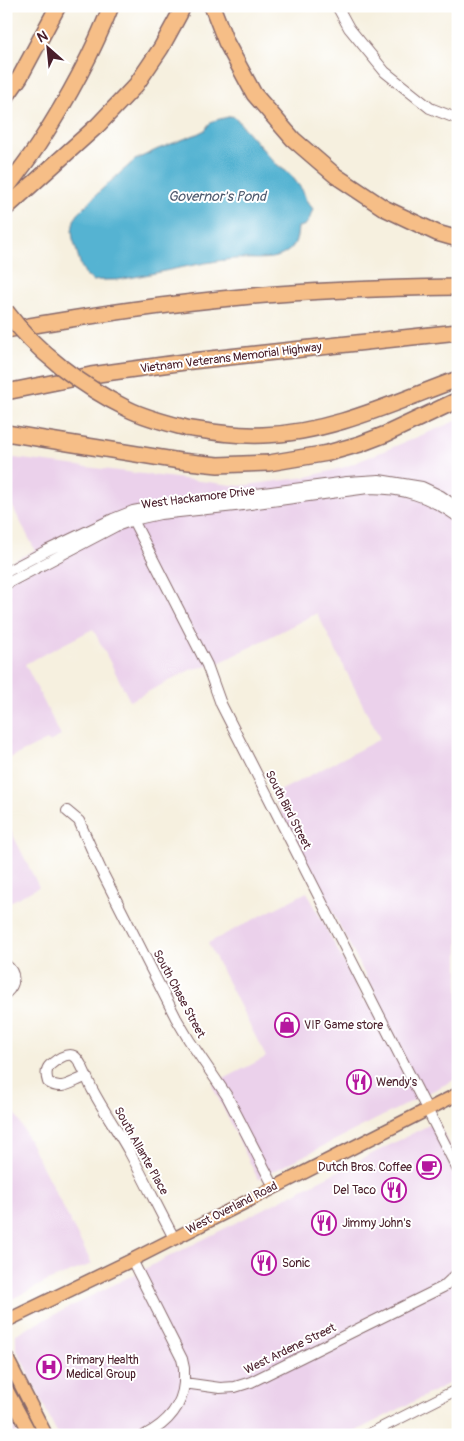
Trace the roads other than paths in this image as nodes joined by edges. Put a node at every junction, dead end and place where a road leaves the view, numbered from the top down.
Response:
1 (58, 6) edge
2 (111, 6) edge
3 (212, 6) edge
4 (337, 6) edge
5 (181, 11) edge
6 (6, 97) edge
7 (458, 119) edge
8 (6, 189) edge
9 (6, 208) edge
10 (458, 239) edge
11 (458, 287) edge
12 (6, 311) edge
13 (6, 330) edge
14 (458, 332) edge
15 (458, 378) edge
16 (6, 392) edge
17 (458, 400) edge
18 (6, 433) edge
19 (348, 486) junction
20 (234, 502) junction
21 (458, 508) edge
22 (458, 518) edge
23 (133, 520) junction
24 (6, 572) edge
25 (6, 584) edge
26 (67, 811) dead end
27 (6, 965) edge
28 (6, 993) edge
29 (86, 1077) dead end
30 (458, 1094) edge
31 (428, 1109) junction
32 (458, 1170) edge
33 (274, 1187) junction
34 (174, 1238) junction
35 (132, 1260) junction
36 (458, 1273) edge
37 (6, 1320) edge
38 (6, 1356) edge
39 (184, 1383) junction
40 (6, 1388) edge
41 (458, 1389) edge
42 (32, 1435) edge
43 (46, 1435) edge
44 (145, 1435) edge
45 (367, 1435) edge

1 - 6 highway
2 - 8 highway
3 - 10 highway
4 - 7 street
5 - 9 highway
11 - 13 highway
12 - 15 highway, bridge
14 - 16 highway, Vietnam Veterans Memorial Highway
17 - 18 highway
19 - 20 street, West Hackamore Drive
19 - 21 street
19 - 22 street
20 - 23 street, West Hackamore Drive
20 - 24 street, West Hackamore Drive
23 - 25 street, West Hackamore Drive
23 - 31 street, South Bird Street
26 - 33 street, South Chase Street
27 - 28 street
29 - 34 street, South Allante Place
30 - 31 main road, West Overland Road
31 - 32 street, South Bird Street
31 - 33 main road, West Overland Road
33 - 34 main road, West Overland Road
34 - 35 main road, West Overland Road
35 - 37 main road, West Overland Road
35 - 39 street
36 - 39 street, West Ardene Street
38 - 43 main road
39 - 44 street
40 - 42 main road
41 - 45 street

